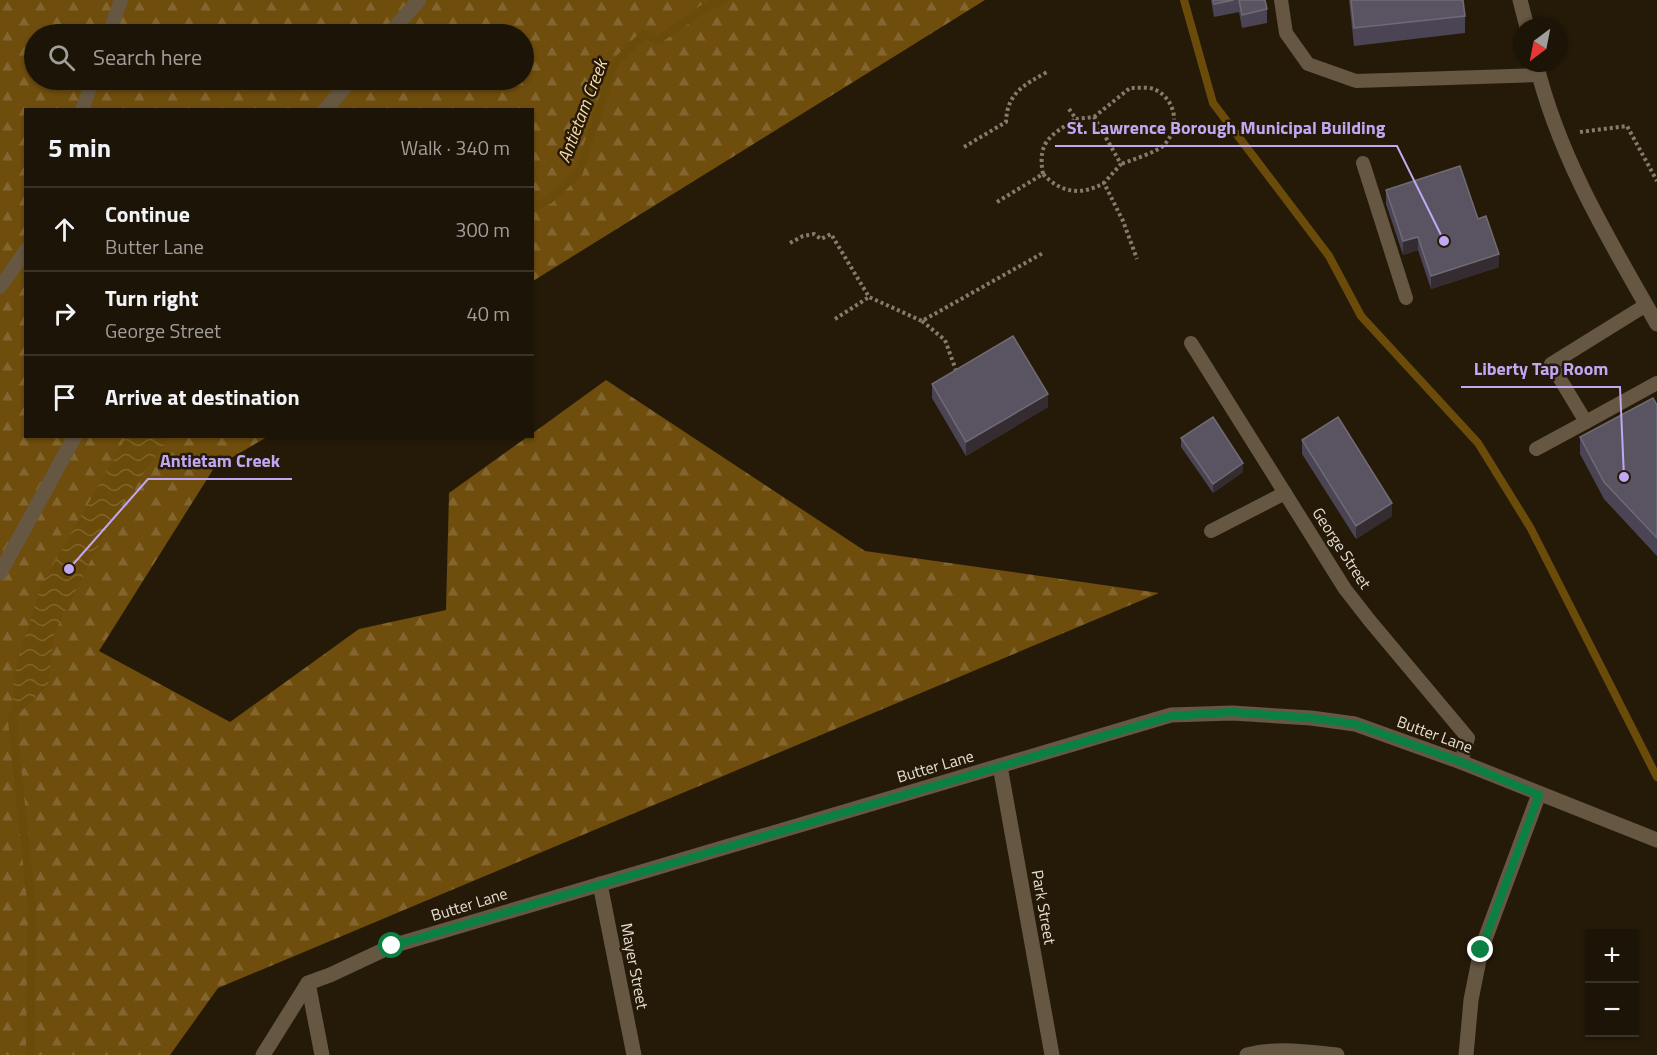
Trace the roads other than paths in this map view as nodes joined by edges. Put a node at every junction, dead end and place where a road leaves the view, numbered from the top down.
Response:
1 (121, 0) edge
2 (419, 0) edge
3 (1281, 0) edge
4 (1520, 0) edge
5 (1525, 18) edge
6 (113, 24) edge
7 (398, 24) edge
8 (1513, 71) edge
9 (1538, 72) edge
10 (89, 90) edge
11 (342, 90) edge
12 (83, 108) edge
13 (327, 108) edge
14 (1363, 163) dead end
15 (24, 253) edge
16 (0, 287) edge
17 (1406, 298) dead end
18 (1646, 305) junction
19 (1657, 324) edge
20 (1191, 343) dead end
21 (1657, 383) edge
22 (1586, 422) junction
23 (74, 438) edge
24 (1536, 449) dead end
25 (1286, 493) junction
26 (1211, 531) dead end
27 (0, 573) edge
28 (1461, 762) junction
29 (1000, 766) junction
30 (1539, 795) junction
31 (1657, 840) edge
32 (600, 884) junction
33 (308, 983) junction
34 (263, 1055) edge
35 (322, 1055) edge
36 (634, 1055) edge
37 (1052, 1055) edge
38 (1247, 1055) edge
39 (1337, 1055) edge
40 (1466, 1055) edge

1 - 6 lane
2 - 7 street
3 - 8 lane
4 - 5 street
9 - 18 street
10 - 12 lane
11 - 13 street
14 - 17 lane
15 - 16 lane
18 - 19 street
18 - 22 lane
20 - 25 lane, George Street
21 - 22 lane
22 - 24 lane
23 - 27 street
25 - 26 lane
25 - 28 lane, George Street
28 - 29 street, Butter Lane
28 - 30 street, Butter Lane
29 - 32 street, Butter Lane
29 - 37 street, Park Street
30 - 31 street, Butter Lane
30 - 40 street
32 - 33 street, Butter Lane
32 - 36 street, Mayer Street
33 - 34 street
33 - 35 street
38 - 39 street

